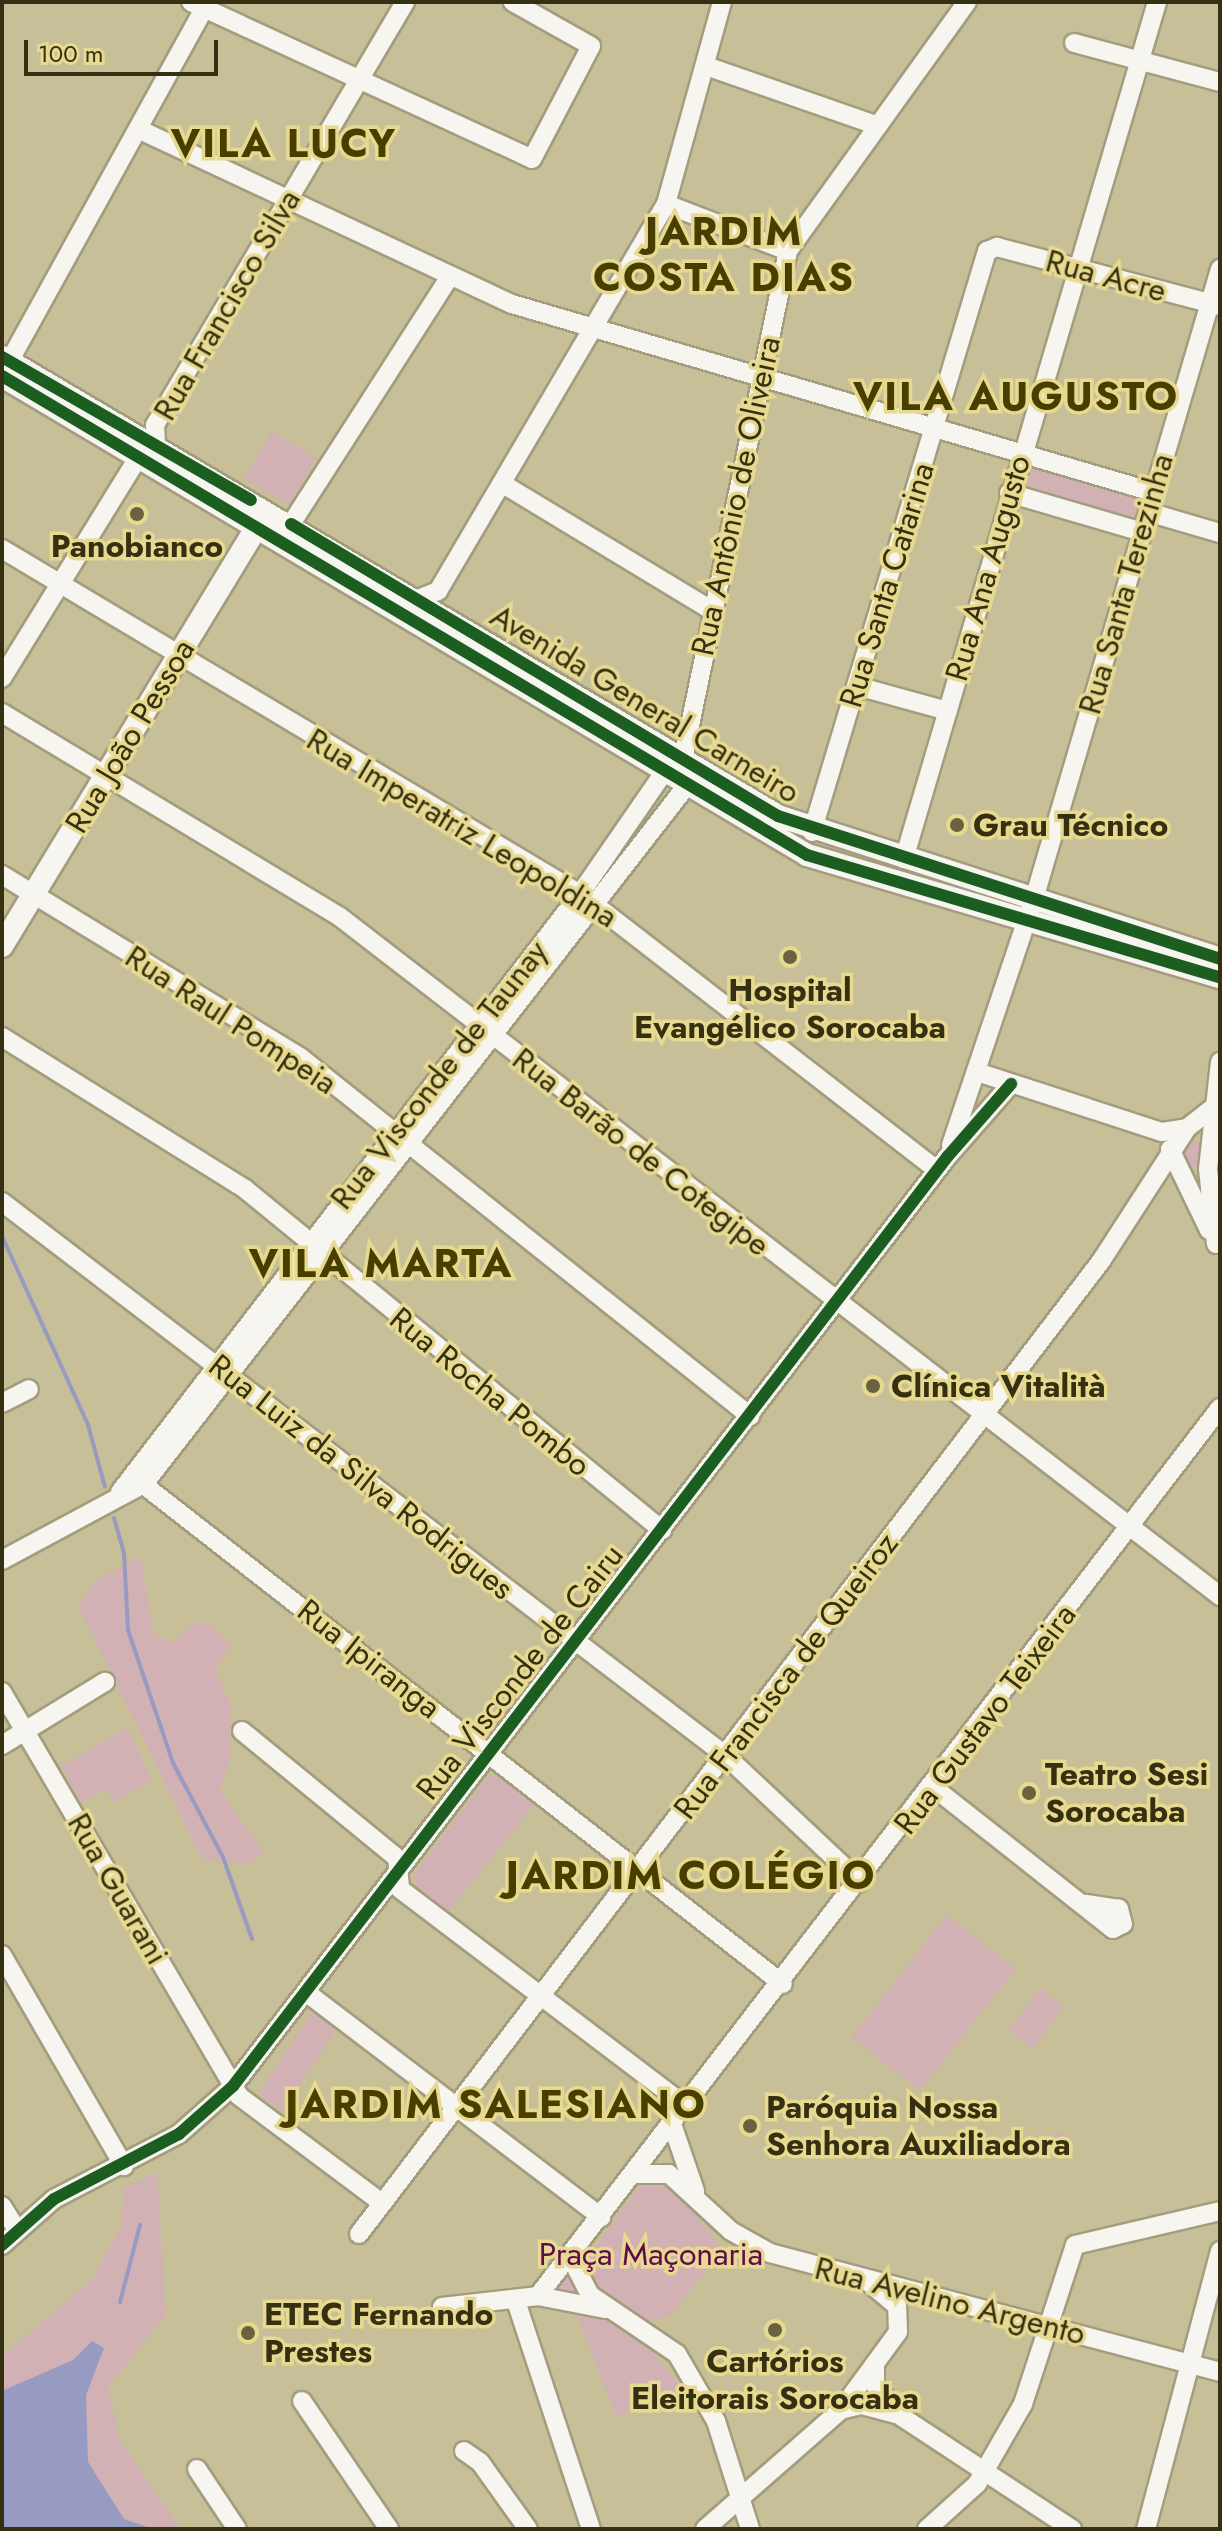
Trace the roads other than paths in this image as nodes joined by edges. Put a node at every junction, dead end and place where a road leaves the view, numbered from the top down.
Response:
1 (405, 2) edge
2 (513, 2) edge
3 (722, 2) edge
4 (967, 2) edge
5 (1157, 2) edge
6 (201, 4) edge
7 (1074, 43) dead end
8 (1139, 58) junction
9 (706, 66) junction
10 (360, 77) junction
11 (1220, 82) edge
12 (878, 126) junction
13 (138, 129) junction
14 (289, 200) junction
15 (666, 204) junction
16 (992, 247) joint
17 (788, 251) junction
18 (1073, 267) junction
19 (1220, 269) edge
20 (450, 276) junction
21 (1215, 304) edge
22 (592, 331) junction
23 (4, 368) edge
24 (758, 376) junction
25 (934, 429) junction
26 (148, 450) junction
27 (1020, 453) junction
28 (503, 484) junction
29 (1153, 492) junction
30 (1009, 493) junction
31 (251, 500) junction
32 (1148, 512) junction
33 (291, 524) junction
34 (257, 526) junction
35 (1142, 532) junction
36 (1220, 533) edge
37 (2, 549) edge
38 (58, 584) junction
39 (418, 599) junction
40 (711, 610) junction
41 (179, 656) junction
42 (2, 678) edge
43 (857, 686) junction
44 (948, 711) junction
45 (2, 713) edge
46 (683, 759) junction
47 (662, 775) junction
48 (105, 777) junction
49 (684, 789) junction
50 (812, 832) junction
51 (904, 859) junction
52 (2, 875) edge
53 (33, 895) junction
54 (588, 898) junction
55 (1034, 899) junction
56 (1026, 923) junction
57 (2, 946) edge
58 (1220, 959) edge
59 (1220, 977) edge
60 (484, 1031) junction
61 (2, 1037) edge
62 (1220, 1062) edge
63 (977, 1072) junction
64 (1011, 1084) junction
65 (1217, 1114) edge
66 (1187, 1128) junction
67 (1162, 1132) junction
68 (401, 1138) junction
69 (1211, 1149) junction
70 (1171, 1153) junction
71 (942, 1163) junction
72 (1208, 1169) junction
73 (1180, 1176) junction
74 (1152, 1191) junction
75 (2, 1202) edge
76 (1218, 1247) edge
77 (314, 1251) junction
78 (836, 1303) junction
79 (221, 1370) junction
80 (29, 1389) dead end
81 (2, 1403) edge
82 (1220, 1408) edge
83 (750, 1416) junction
84 (982, 1417) junction
85 (138, 1478) junction
86 (1130, 1528) junction
87 (662, 1530) junction
88 (2, 1560) edge
89 (1220, 1596) edge
90 (576, 1642) junction
91 (105, 1682) dead end
92 (2, 1692) edge
93 (25, 1731) junction
94 (242, 1731) dead end
95 (2, 1745) edge
96 (489, 1753) junction
97 (726, 1756) junction
98 (933, 1787) junction
99 (399, 1871) junction
100 (639, 1872) junction
101 (860, 1882) junction
102 (1086, 1904) dead end
103 (2, 1955) edge
104 (783, 1984) junction
105 (307, 1993) junction
106 (543, 1997) junction
107 (233, 2086) junction
108 (458, 2108) junction
109 (688, 2108) junction
110 (673, 2127) junction
111 (124, 2166) junction
112 (636, 2174) junction
113 (698, 2197) junction
114 (382, 2203) junction
115 (2, 2206) edge
116 (1220, 2211) edge
117 (601, 2217) junction
118 (17, 2230) junction
119 (359, 2234) dead end
120 (2, 2245) edge
121 (1220, 2251) edge
122 (570, 2256) junction
123 (859, 2276) junction
124 (916, 2290) junction
125 (538, 2296) junction
126 (516, 2301) junction
127 (442, 2307) dead end
128 (611, 2311) junction
129 (1048, 2325) junction
130 (898, 2332) junction
131 (1188, 2363) junction
132 (875, 2368) junction
133 (1220, 2372) edge
134 (302, 2401) dead end
135 (840, 2411) junction
136 (902, 2417) junction
137 (464, 2451) dead end
138 (731, 2464) junction
139 (197, 2469) dead end
140 (986, 2472) junction
141 (773, 2475) junction
142 (740, 2503) junction
143 (237, 2529) edge
144 (389, 2529) edge
145 (528, 2529) edge
146 (591, 2529) edge
147 (705, 2529) edge
148 (750, 2529) edge
149 (927, 2529) edge
150 (1072, 2529) edge
151 (1146, 2529) edge

1 - 10 street, Rua Francisco Silva
2 - 10 street
3 - 9 street
4 - 12 street, Rua Antônio de Oliveira
5 - 8 street, Rua Ana Augusto
6 - 10 street
6 - 13 street
7 - 8 street
8 - 11 street
8 - 18 street, Rua Ana Augusto
9 - 12 street
9 - 15 street
10 - 14 street, Rua Francisco Silva
12 - 17 street, Rua Antônio de Oliveira
13 - 14 street
13 - 23 street
14 - 20 street
14 - 26 street, Rua Francisco Silva
15 - 17 street
15 - 22 street
16 - 18 street, Rua Acre
16 - 25 street, Rua Santa Catarina
17 - 24 street, Rua Antônio de Oliveira
18 - 21 street, Rua Acre
18 - 27 street, Rua Ana Augusto
19 - 21 street, Rua Santa Terezinha
20 - 22 street
20 - 33 street
21 - 29 street, Rua Santa Terezinha
22 - 24 street
22 - 28 street
23 - 26 main road, Avenida General Carneiro
24 - 25 street
24 - 40 street, Rua Antônio de Oliveira
25 - 27 street
25 - 43 street, Rua Santa Catarina
26 - 31 main road, Avenida General Carneiro
26 - 34 main road, Avenida General Carneiro
26 - 38 street, Rua Francisco Silva
27 - 29 street
27 - 30 street, Rua Ana Augusto
28 - 39 street
28 - 40 street
29 - 32 street, Rua Santa Terezinha
30 - 35 street
30 - 44 street, Rua Ana Augusto
31 - 33 main road, Avenida General Carneiro
31 - 34 main road
32 - 35 street, Rua Santa Terezinha
32 - 36 street
33 - 39 main road, Avenida General Carneiro
34 - 41 main road, Rua João Pessoa
34 - 47 main road, Avenida General Carneiro
35 - 55 street, Rua Santa Terezinha
37 - 38 street, Rua Imperatriz Leopoldina
38 - 41 street, Rua Imperatriz Leopoldina
38 - 42 street, Rua Francisco Silva
39 - 46 main road, Avenida General Carneiro
40 - 46 street, Rua Antônio de Oliveira
41 - 48 main road, Rua João Pessoa
41 - 54 street, Rua Imperatriz Leopoldina
43 - 44 street
43 - 50 street, Rua Santa Catarina
44 - 51 street, Rua Ana Augusto
45 - 48 street, Rua Barão de Cotegipe
46 - 50 main road, Avenida General Carneiro
47 - 49 main road, Avenida General Carneiro
47 - 54 street, Rua Visconde de Taunay
48 - 53 main road, Rua João Pessoa
48 - 60 street, Rua Barão de Cotegipe
49 - 54 street, Rua Visconde de Taunay
49 - 56 main road, Avenida General Carneiro
50 - 51 main road, Avenida General Carneiro
51 - 55 main road, Avenida General Carneiro
52 - 53 street, Rua Raul Pompeia
53 - 57 main road, Rua João Pessoa
53 - 68 street, Rua Raul Pompeia
54 - 60 street, Rua Visconde de Taunay
54 - 71 street, Rua Imperatriz Leopoldina
55 - 56 street
55 - 58 main road, Avenida General Carneiro
56 - 59 main road, Avenida General Carneiro
56 - 63 street, Rua Visconde de Cairu
60 - 68 street, Rua Visconde de Taunay
60 - 78 street, Rua Barão de Cotegipe
61 - 77 street, Rua Rocha Pombo
62 - 65 street
63 - 64 street
63 - 71 street, Rua Visconde de Cairu
64 - 67 street
64 - 71 street, Rua Visconde de Cairu
65 - 66 street
65 - 69 street
66 - 67 street
66 - 69 street
66 - 70 street
67 - 70 street
68 - 77 street, Rua Visconde de Taunay
68 - 83 street, Rua Raul Pompeia
69 - 72 street
70 - 73 street
70 - 74 street, Rua Francisca de Queiroz
71 - 78 street, Rua Visconde de Cairu
72 - 73 street
72 - 76 street
73 - 74 street, Rua Francisca de Queiroz
73 - 76 street
74 - 84 street, Rua Francisca de Queiroz
75 - 79 street, Rua Luiz da Silva Rodrigues
77 - 79 street, Rua Visconde de Taunay
77 - 87 street, Rua Rocha Pombo
78 - 83 street, Rua Visconde de Cairu
78 - 84 street, Rua Barão de Cotegipe
79 - 85 street, Rua Visconde de Taunay
79 - 90 street, Rua Luiz da Silva Rodrigues
80 - 81 street
82 - 86 street, Rua Gustavo Teixeira
83 - 87 street, Rua Visconde de Cairu
84 - 86 street, Rua Barão de Cotegipe
84 - 97 street, Rua Francisca de Queiroz
85 - 88 street, Rua Visconde de Taunay
85 - 96 street, Rua Ipiranga
86 - 89 street, Rua Barão de Cotegipe
86 - 98 street, Rua Gustavo Teixeira
87 - 90 street, Rua Visconde de Cairu
90 - 96 street, Rua Visconde de Cairu
90 - 97 street, Rua Luiz da Silva Rodrigues
91 - 93 street
92 - 93 street, Rua Guarani
93 - 95 street
93 - 107 street, Rua Guarani
94 - 99 street
96 - 99 street, Rua Visconde de Cairu
96 - 100 street, Rua Ipiranga
97 - 100 street, Rua Francisca de Queiroz
97 - 101 street, Rua Luiz da Silva Rodrigues
98 - 101 street, Rua Gustavo Teixeira
98 - 102 street
99 - 105 street, Rua Visconde de Cairu
99 - 106 street
100 - 104 street, Rua Ipiranga
100 - 106 street, Rua Francisca de Queiroz
101 - 104 street, Rua Gustavo Teixeira
103 - 111 street
104 - 109 street, Rua Gustavo Teixeira
105 - 107 street, Rua Visconde de Cairu
105 - 108 street
106 - 108 street, Rua Francisca de Queiroz
106 - 109 street
107 - 111 street, Rua Visconde de Cairu
107 - 114 street
108 - 114 street, Rua Francisca de Queiroz
108 - 117 street
109 - 110 street, Rua Gustavo Teixeira
110 - 112 street, Rua Gustavo Teixeira
110 - 113 street
111 - 118 street, Rua Visconde de Cairu
112 - 113 street, Rua Avelino Argento
112 - 117 street, Rua Gustavo Teixeira
113 - 123 street, Rua Avelino Argento
114 - 119 street, Rua Francisca de Queiroz
115 - 118 street
116 - 129 street
117 - 122 street, Rua Gustavo Teixeira
118 - 120 street, Rua Visconde de Cairu
121 - 131 street
122 - 125 street, Rua Gustavo Teixeira
122 - 128 street
123 - 124 street, Rua Avelino Argento
123 - 130 street
124 - 129 street, Rua Avelino Argento
124 - 130 street
125 - 126 street
125 - 128 street
126 - 127 street
126 - 146 street
128 - 138 street
129 - 131 street, Rua Avelino Argento
129 - 140 street
130 - 132 street
131 - 133 street, Rua Avelino Argento
131 - 151 street
132 - 135 street
132 - 136 street
134 - 144 street
135 - 136 street
135 - 141 street
136 - 140 street
137 - 145 street
138 - 141 street
138 - 142 street
139 - 143 street
140 - 149 street
140 - 150 street
141 - 142 street
142 - 147 street
142 - 148 street

